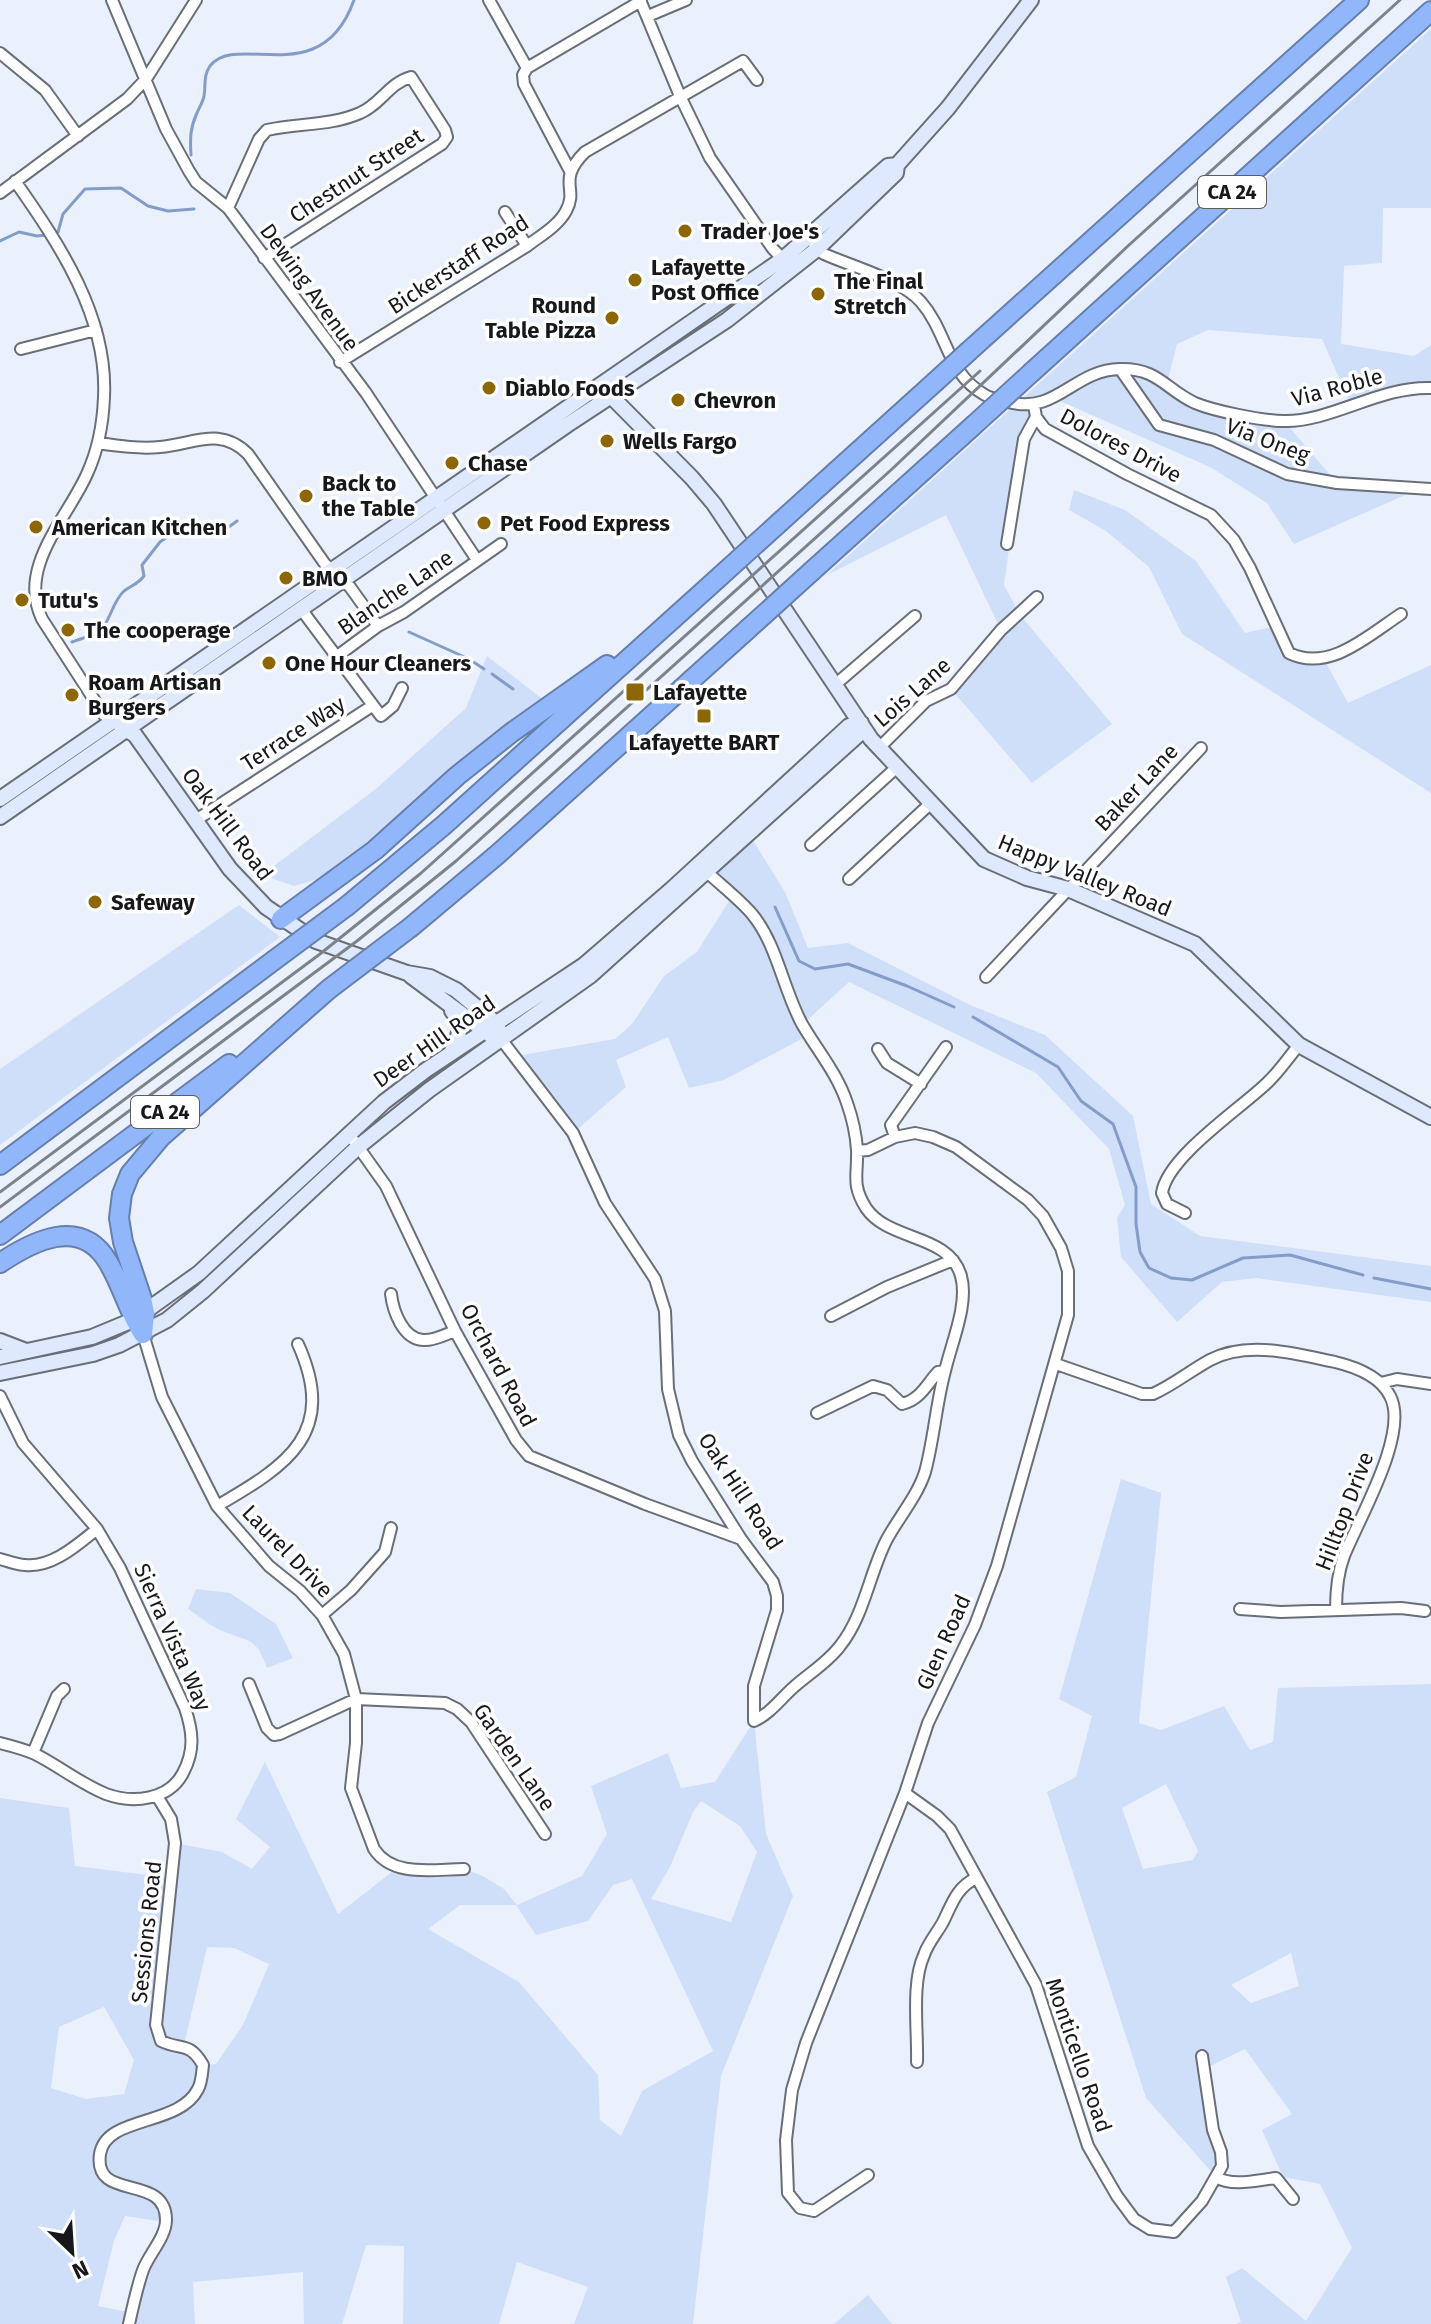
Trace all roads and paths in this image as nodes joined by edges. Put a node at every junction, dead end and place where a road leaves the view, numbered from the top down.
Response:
1 (112, 0) edge
2 (196, 0) edge
3 (489, 0) edge
4 (641, 0) edge
5 (686, 0) edge
6 (1031, 0) edge
7 (1359, 0) edge
8 (1431, 11) edge
9 (648, 16) junction
10 (0, 53) edge
11 (527, 68) junction
12 (146, 79) junction
13 (757, 80) dead end
14 (680, 96) junction
15 (127, 99) junction
16 (153, 100) junction
17 (78, 136) junction
18 (570, 171) junction
19 (15, 181) junction
20 (0, 193) edge
21 (228, 208) junction
22 (505, 212) dead end
23 (812, 245) junction
24 (527, 246) junction
25 (264, 258) junction
26 (788, 263) junction
27 (96, 330) junction
28 (21, 349) dead end
29 (340, 362) junction
30 (1120, 369) junction
31 (1431, 388) edge
32 (606, 391) junction
33 (1035, 411) junction
34 (98, 443) junction
35 (1431, 489) edge
36 (439, 506) junction
37 (501, 544) dead end
38 (1007, 544) dead end
39 (477, 560) junction
40 (338, 575) junction
41 (1037, 597) dead end
42 (301, 609) junction
43 (1401, 614) dead end
44 (915, 616) dead end
45 (378, 626) junction
46 (638, 650) junction
47 (336, 657) junction
48 (836, 684) junction
49 (402, 688) dead end
50 (372, 706) junction
51 (120, 725) junction
52 (859, 729) junction
53 (879, 748) junction
54 (1201, 748) dead end
55 (896, 768) junction
56 (0, 799) edge
57 (931, 803) junction
58 (0, 817) edge
59 (196, 820) junction
60 (811, 845) dead end
61 (701, 870) junction
62 (849, 879) dead end
63 (1068, 889) junction
64 (281, 919) junction
65 (407, 973) junction
66 (986, 977) dead end
67 (329, 989) junction
68 (439, 996) junction
69 (497, 1024) junction
70 (483, 1032) junction
71 (501, 1039) junction
72 (1299, 1045) junction
73 (946, 1047) dead end
74 (878, 1049) dead end
75 (451, 1053) junction
76 (921, 1084) junction
77 (1431, 1117) edge
78 (895, 1137) junction
79 (354, 1141) junction
80 (857, 1151) junction
81 (0, 1165) edge
82 (1185, 1213) dead end
83 (0, 1235) edge
84 (953, 1260) junction
85 (0, 1263) edge
86 (391, 1294) dead end
87 (831, 1316) dead end
88 (140, 1322) junction
89 (455, 1331) junction
90 (0, 1341) edge
91 (298, 1344) dead end
92 (30, 1351) junction
93 (0, 1357) edge
94 (1056, 1364) junction
95 (944, 1371) junction
96 (0, 1373) edge
97 (1381, 1383) junction
98 (1431, 1384) edge
99 (0, 1396) edge
100 (817, 1413) dead end
101 (217, 1506) junction
102 (391, 1528) dead end
103 (97, 1529) junction
104 (741, 1539) junction
105 (0, 1559) edge
106 (1240, 1609) dead end
107 (1336, 1609) junction
108 (1425, 1611) dead end
109 (322, 1615) junction
110 (249, 1684) dead end
111 (64, 1689) dead end
112 (356, 1699) junction
113 (0, 1743) edge
114 (33, 1753) junction
115 (905, 1793) junction
116 (157, 1796) junction
117 (545, 1834) dead end
118 (464, 1869) dead end
119 (976, 1878) junction
120 (1202, 2056) dead end
121 (917, 2062) dead end
122 (868, 2175) dead end
123 (1216, 2177) junction
124 (1293, 2199) dead end
125 (129, 2324) edge

1 - 12 street, Dewing Avenue
2 - 12 street
3 - 11 street
4 - 9 street
4 - 11 street
5 - 9 street
6 - 23 street
7 - 46 highway, CA 24, bridge
8 - 67 highway, CA 24, bridge
9 - 14 street
10 - 17 street
11 - 18 street
12 - 15 street
12 - 16 street, Dewing Avenue
13 - 14 street
14 - 18 street
14 - 26 street
15 - 16 street
15 - 17 street
16 - 21 street, Dewing Avenue
17 - 19 street
18 - 24 street, Bickerstaff Road
19 - 20 street
19 - 27 street
21 - 25 street, Dewing Avenue
21 - 25 street, Chestnut Street
22 - 24 street
23 - 26 street
23 - 33 street, Dolores Drive
24 - 29 street, Bickerstaff Road
25 - 29 street, Dewing Avenue
26 - 32 street
27 - 28 street
27 - 34 street
29 - 36 street, Dewing Avenue
30 - 31 street, Via Roble
30 - 33 street
30 - 35 street, Via Oneg
32 - 36 street
32 - 36 street
32 - 48 street, Happy Valley Road
33 - 38 street
33 - 43 street, Dolores Drive
34 - 40 street
34 - 51 street
36 - 39 street, Blanche Lane
36 - 40 street
36 - 40 street
37 - 39 street, Blanche Lane
39 - 45 street, Blanche Lane
40 - 42 street
40 - 45 street
40 - 51 street
41 - 53 street, Lois Lane
42 - 47 street
42 - 51 street
44 - 48 street
45 - 47 street, Blanche Lane
46 - 64 highway
46 - 81 highway, CA 24, bridge
47 - 50 street
48 - 52 street, Happy Valley Road
49 - 50 street, Terrace Way
50 - 59 street, Terrace Way
51 - 56 street
51 - 58 street
51 - 59 street, Oak Hill Road
52 - 53 street, Happy Valley Road
52 - 61 street, Deer Hill Road
52 - 61 street, Deer Hill Road
53 - 55 street, Happy Valley Road
54 - 63 street, Baker Lane
55 - 57 street, Happy Valley Road
55 - 60 street
57 - 62 street
57 - 63 street, Happy Valley Road
59 - 64 street, Oak Hill Road
61 - 69 street, Deer Hill Road
61 - 71 street, Deer Hill Road
61 - 80 street
63 - 66 street, Baker Lane
63 - 72 street, Happy Valley Road
64 - 65 street, Oak Hill Road
65 - 68 street, Oak Hill Road
65 - 69 street, Oak Hill Road
67 - 83 highway, CA 24
67 - 88 highway
68 - 70 street, Oak Hill Road
68 - 75 street
69 - 70 street, Deer Hill Road
69 - 71 street, Oak Hill Road
70 - 71 street, Oak Hill Road
70 - 75 street, Deer Hill Road
71 - 79 street, Deer Hill Road
71 - 104 street, Oak Hill Road
72 - 77 street, Happy Valley Road
72 - 82 street
73 - 76 street
74 - 76 street
75 - 79 street, Deer Hill Road
76 - 78 street
78 - 80 street, Glen Road
78 - 94 street, Glen Road
79 - 88 street, Deer Hill Road
79 - 88 street, Deer Hill Road
79 - 89 street, Orchard Road
80 - 84 street
84 - 87 street
84 - 95 street
85 - 88 highway
86 - 89 street
88 - 92 street, Deer Hill Road
88 - 96 street, Deer Hill Road
88 - 101 street, Laurel Drive
89 - 104 street, Orchard Road
90 - 92 street
91 - 101 street
92 - 93 street, Deer Hill Road
94 - 97 street
94 - 115 street, Glen Road
95 - 100 street
95 - 104 street, Oak Hill Road
97 - 98 street
97 - 107 street, Hilltop Drive
99 - 103 street, Sierra Vista Way
101 - 109 street, Laurel Drive
102 - 109 street
103 - 105 street
103 - 116 street, Sierra Vista Way
106 - 107 street
107 - 108 street
109 - 112 street, Laurel Drive
110 - 112 street
111 - 114 street
112 - 117 street, Garden Lane
112 - 118 street, Laurel Drive
113 - 114 street
114 - 116 street
115 - 119 street, Monticello Road
115 - 122 street, Glen Road
116 - 125 street, Sessions Road
119 - 121 street
119 - 123 street, Monticello Road
120 - 123 street
123 - 124 street

